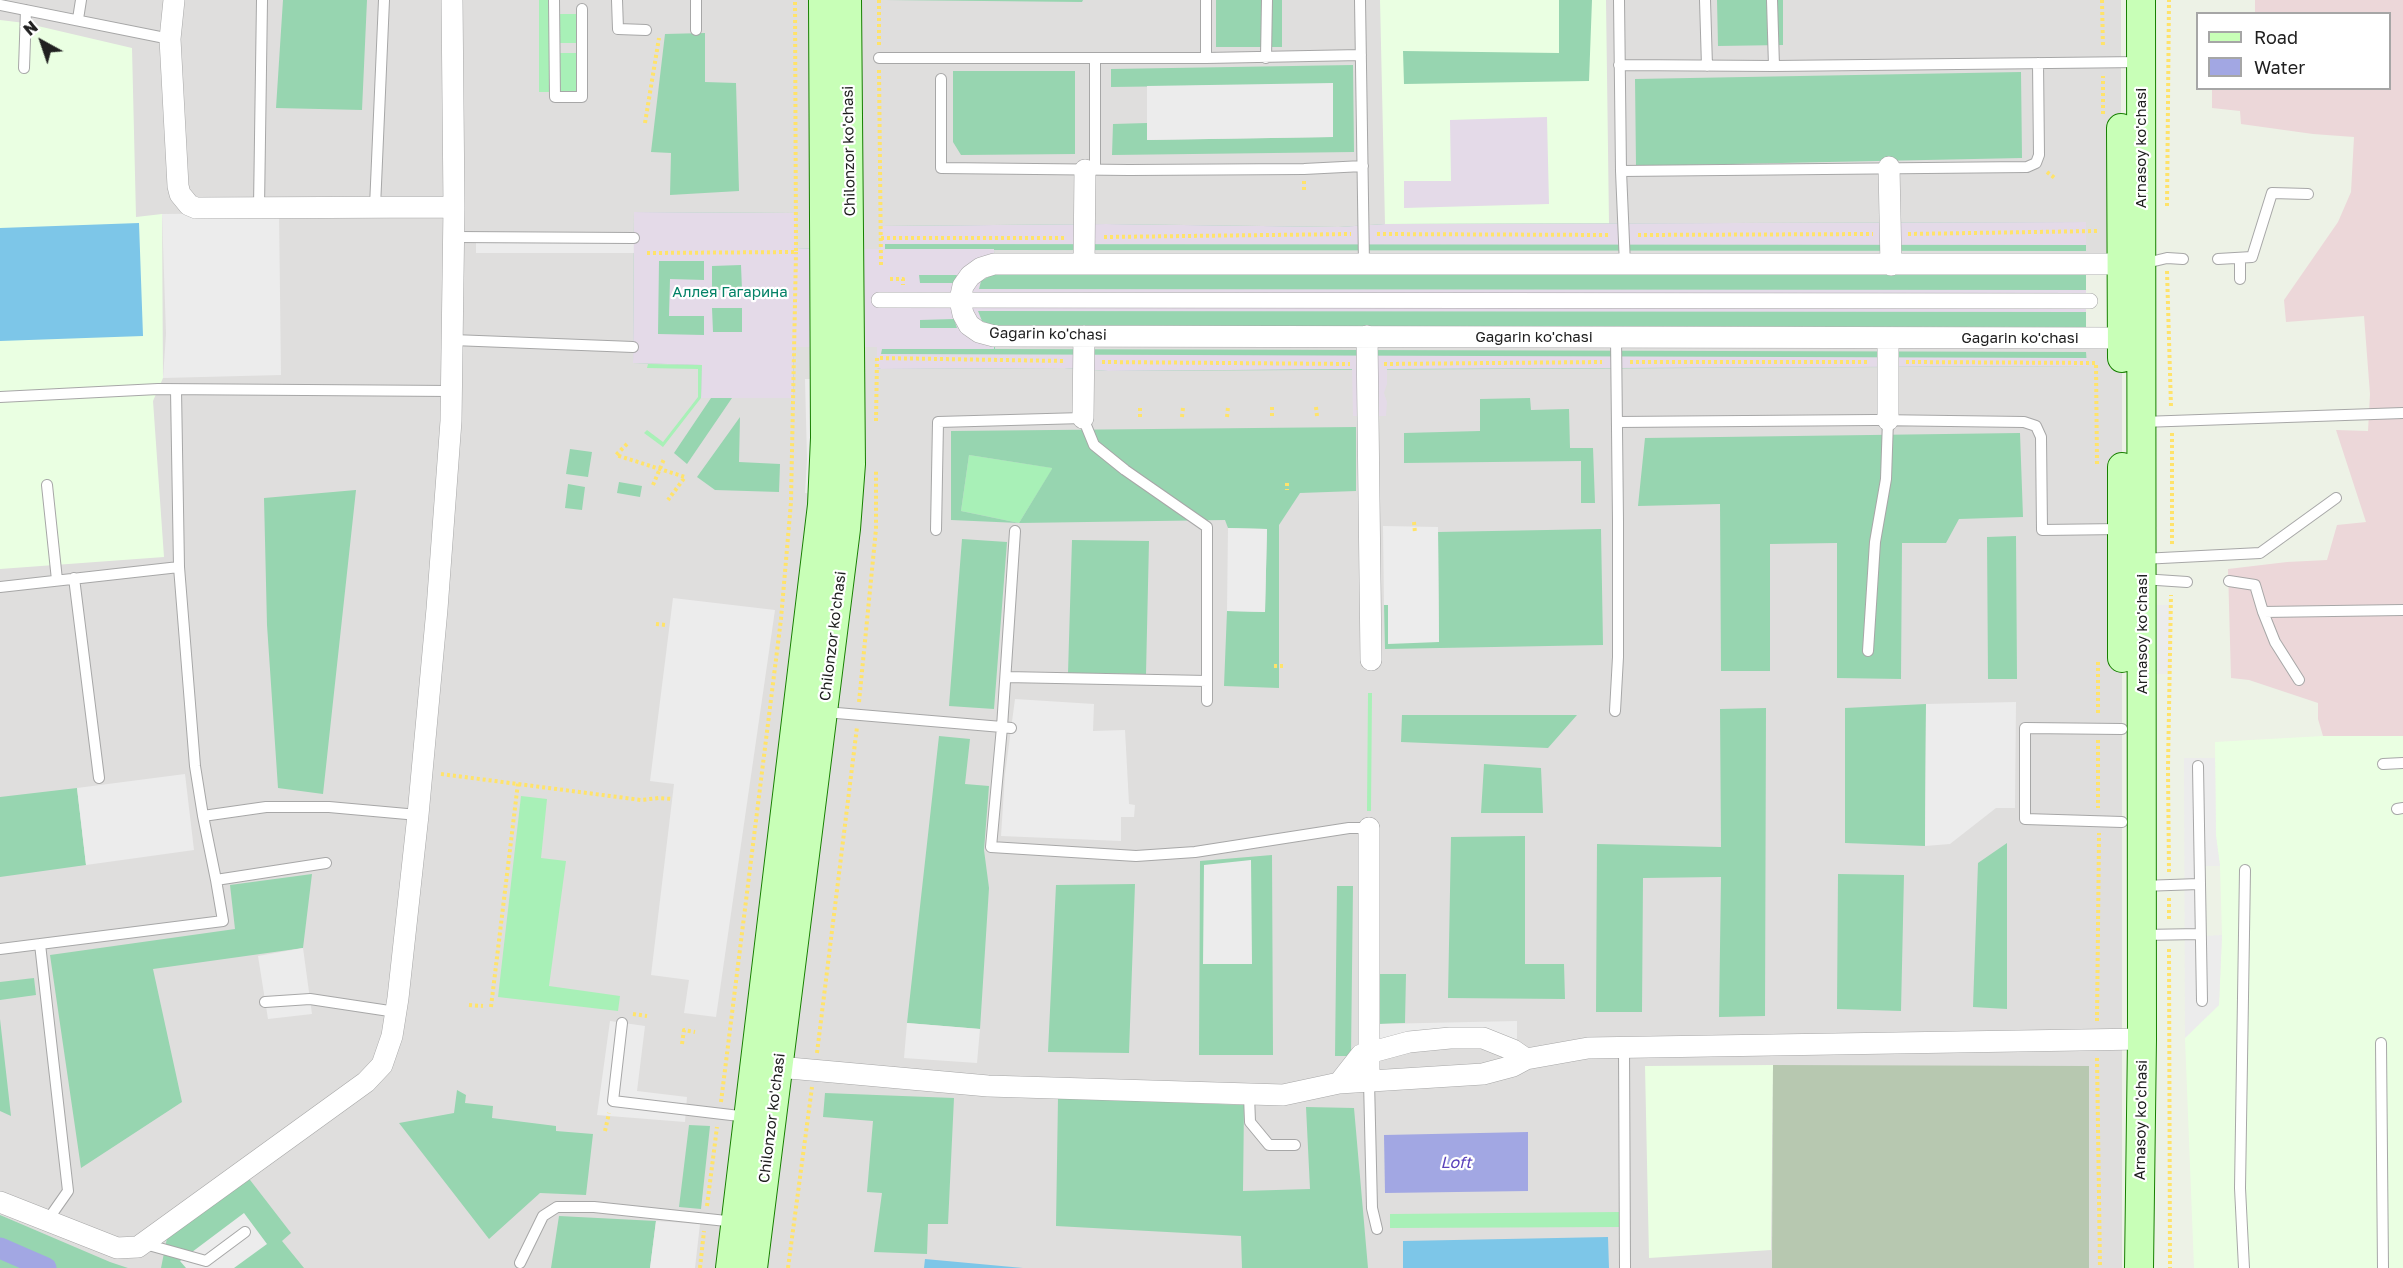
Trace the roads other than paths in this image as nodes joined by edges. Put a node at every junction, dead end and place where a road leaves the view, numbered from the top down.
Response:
1 (81, 0) edge
2 (174, 0) edge
3 (262, 0) edge
4 (384, 0) edge
5 (452, 0) edge
6 (554, 0) edge
7 (616, 0) edge
8 (696, 0) edge
9 (823, 0) edge
10 (848, 0) edge
11 (1206, 0) edge
12 (1267, 0) edge
13 (1360, 0) edge
14 (1619, 0) edge
15 (1705, 0) edge
16 (1772, 0) edge
17 (2121, 0) edge
18 (2140, 0) edge
19 (0, 5) edge
20 (582, 9) dead end
21 (26, 10) junction
22 (78, 19) junction
23 (646, 30) dead end
24 (696, 30) dead end
25 (170, 39) junction
26 (1361, 55) junction
27 (879, 58) road end
28 (1206, 58) junction
29 (1266, 58) junction
30 (1095, 59) junction
31 (2131, 62) junction
32 (2038, 63) junction
33 (1619, 65) junction
34 (1707, 66) junction
35 (1774, 66) junction
36 (24, 68) dead end
37 (941, 78) dead end
38 (1363, 166) junction
39 (1889, 167) junction
40 (1090, 170) junction
41 (1621, 171) junction
42 (2308, 194) dead end
43 (259, 207) junction
44 (375, 207) junction
45 (454, 207) junction
46 (454, 237) junction
47 (634, 238) dead end
48 (2240, 258) junction
49 (2182, 259) dead end
50 (2218, 260) dead end
51 (2143, 262) junction
52 (1084, 264) junction
53 (1364, 264) junction
54 (1891, 264) junction
55 (1625, 265) junction
56 (2240, 279) dead end
57 (879, 300) dead end
58 (960, 300) junction
59 (2090, 301) dead end
60 (1084, 336) junction
61 (1367, 336) junction
62 (1616, 337) junction
63 (1888, 338) junction
64 (2131, 339) junction
65 (453, 340) junction
66 (633, 346) dead end
67 (176, 390) junction
68 (452, 391) junction
69 (0, 397) edge
70 (2403, 413) edge
71 (1083, 418) junction
72 (1888, 420) junction
73 (1617, 422) junction
74 (2141, 422) junction
75 (47, 485) dead end
76 (2336, 498) dead end
77 (2121, 529) junction
78 (936, 530) dead end
79 (1015, 531) dead end
80 (179, 567) junction
81 (2142, 569) junction
82 (74, 578) junction
83 (57, 580) junction
84 (2229, 581) dead end
85 (2187, 582) dead end
86 (0, 586) edge
87 (2403, 610) edge
88 (2263, 612) junction
89 (1869, 651) dead end
90 (1371, 660) dead end
91 (1006, 677) junction
92 (1207, 681) junction
93 (2299, 681) dead end
94 (1207, 701) dead end
95 (810, 711) junction
96 (1615, 711) dead end
97 (1006, 727) junction
98 (2110, 729) junction
99 (2403, 763) edge
100 (2383, 764) dead end
101 (2198, 766) dead end
102 (99, 778) dead end
103 (418, 815) junction
104 (203, 816) junction
105 (2110, 821) junction
106 (1369, 828) joint
107 (326, 863) dead end
108 (2245, 870) dead end
109 (216, 880) junction
110 (2199, 884) junction
111 (2155, 886) junction
112 (2200, 934) junction
113 (2155, 935) junction
114 (40, 944) junction
115 (0, 949) edge
116 (2202, 1001) dead end
117 (265, 1002) dead end
118 (396, 1012) junction
119 (622, 1023) dead end
120 (1483, 1038) junction
121 (2120, 1039) junction
122 (2381, 1043) dead end
123 (1624, 1046) junction
124 (1371, 1053) junction
125 (1526, 1059) junction
126 (767, 1066) junction
127 (1483, 1074) junction
128 (1369, 1081) junction
129 (1339, 1083) junction
130 (1249, 1095) junction
131 (748, 1118) junction
132 (1295, 1145) dead end
133 (0, 1202) edge
134 (46, 1221) junction
135 (736, 1222) junction
136 (1377, 1229) dead end
137 (245, 1232) dead end
138 (145, 1244) junction
139 (520, 1263) dead end
140 (730, 1268) edge
141 (753, 1268) edge
142 (1625, 1268) edge
143 (2122, 1268) edge
144 (2139, 1268) edge
145 (2244, 1268) edge
146 (2383, 1268) edge

1 - 22 lane
2 - 25 street
3 - 43 lane
4 - 44 lane
5 - 45 street
6 - 20 lane
7 - 23 lane
8 - 24 lane
9 - 95 main road, Chilonzor ko'chasi
10 - 95 main road, Chilonzor ko'chasi
11 - 28 lane
12 - 29 lane
13 - 26 lane
14 - 33 lane
15 - 34 lane
16 - 35 lane
17 - 31 main road, Arnasoy ko'chasi
18 - 31 main road, Arnasoy ko'chasi
19 - 21 lane
21 - 22 lane
21 - 36 lane
22 - 25 lane
25 - 43 street
26 - 29 lane
26 - 38 lane
27 - 30 lane
28 - 29 lane
28 - 30 lane
30 - 40 lane
31 - 32 lane
31 - 51 main road, Arnasoy ko'chasi
32 - 35 lane
32 - 39 lane
33 - 34 lane
33 - 41 lane
34 - 35 lane
37 - 40 lane
38 - 40 lane
38 - 53 lane
39 - 41 lane
39 - 54 street
40 - 52 street
41 - 55 lane
42 - 48 lane
43 - 44 street
44 - 45 street
45 - 46 street
46 - 47 lane
46 - 65 street
48 - 50 lane
48 - 56 lane
49 - 51 lane
51 - 54 street
51 - 64 main road, Arnasoy ko'chasi
52 - 53 street
52 - 58 street
53 - 55 street
54 - 55 street
57 - 58 street
58 - 59 street
58 - 60 street, Gagarin ko'chasi
60 - 61 street, Gagarin ko'chasi
60 - 71 street
61 - 62 street, Gagarin ko'chasi
61 - 90 street
62 - 63 street, Gagarin ko'chasi
62 - 73 lane
63 - 64 street, Gagarin ko'chasi
63 - 72 street
64 - 74 main road, Arnasoy ko'chasi
64 - 77 main road, Arnasoy ko'chasi
65 - 66 lane
65 - 68 street
67 - 68 lane
67 - 69 lane
67 - 80 lane
68 - 103 street
70 - 74 lane
71 - 78 lane
71 - 92 lane
72 - 73 lane
72 - 77 lane
72 - 89 lane
73 - 96 lane
74 - 81 main road, Arnasoy ko'chasi
75 - 83 lane
76 - 81 lane
77 - 98 main road, Arnasoy ko'chasi
79 - 91 lane
80 - 82 lane
80 - 104 lane
81 - 85 lane
81 - 111 main road, Arnasoy ko'chasi
82 - 83 lane
82 - 102 lane
83 - 86 lane
84 - 88 lane
87 - 88 lane
88 - 93 lane
91 - 92 lane
91 - 97 lane
92 - 94 lane
95 - 97 lane
95 - 126 main road, Chilonzor ko'chasi
97 - 106 lane
98 - 105 main road, Arnasoy ko'chasi
98 - 105 lane
99 - 100 lane
101 - 110 lane
103 - 104 lane
103 - 118 street
104 - 109 lane
105 - 121 main road, Arnasoy ko'chasi
106 - 124 street
107 - 109 lane
108 - 145 lane
109 - 114 lane
110 - 111 lane
110 - 112 lane
111 - 113 main road, Arnasoy ko'chasi
112 - 113 lane
112 - 116 lane
113 - 121 main road, Arnasoy ko'chasi
114 - 115 lane
114 - 134 lane
117 - 118 lane
118 - 138 street
119 - 131 lane
120 - 124 street
120 - 125 street
120 - 127 street
121 - 123 street
121 - 143 main road, Arnasoy ko'chasi
121 - 144 main road, Arnasoy ko'chasi
122 - 146 lane
123 - 125 street
123 - 142 lane
124 - 128 street
124 - 129 street
125 - 127 street
126 - 130 street
126 - 131 main road, Chilonzor ko'chasi
126 - 141 main road, Chilonzor ko'chasi
127 - 128 street
128 - 129 street
128 - 136 lane
129 - 130 street
130 - 132 lane
131 - 135 main road, Chilonzor ko'chasi
133 - 134 street
134 - 138 street
135 - 139 lane
135 - 140 main road, Chilonzor ko'chasi
137 - 138 lane

